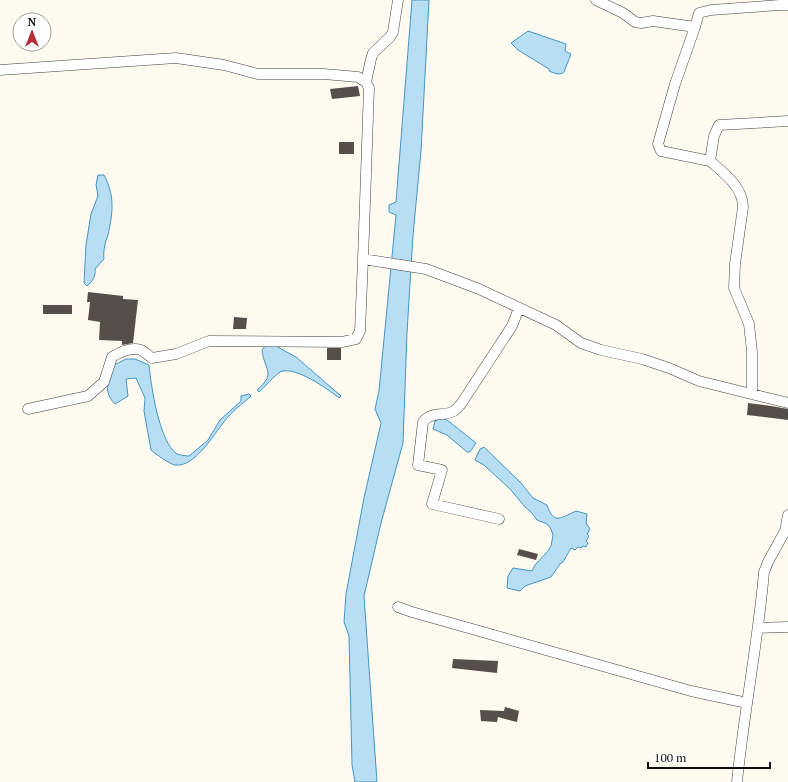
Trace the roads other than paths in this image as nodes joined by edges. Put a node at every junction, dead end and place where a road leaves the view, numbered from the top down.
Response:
1 (398, 0) edge
2 (596, 0) edge
3 (788, 6) edge
4 (695, 27) junction
5 (0, 70) edge
6 (366, 82) junction
7 (788, 121) edge
8 (710, 161) junction
9 (364, 259) junction
10 (519, 308) junction
11 (752, 394) junction
12 (788, 403) edge
13 (28, 409) dead end
14 (788, 515) edge
15 (499, 519) dead end
16 (398, 607) dead end
17 (788, 627) edge
18 (758, 628) junction
19 (747, 703) junction
20 (737, 782) edge

1 - 6 street
2 - 4 street
3 - 4 street
4 - 8 street
5 - 6 street
6 - 9 street
7 - 8 street
8 - 11 street
9 - 10 street
9 - 13 street
10 - 11 street
10 - 15 street
11 - 12 street
14 - 18 street
16 - 19 street
17 - 18 street
18 - 19 street
19 - 20 street

